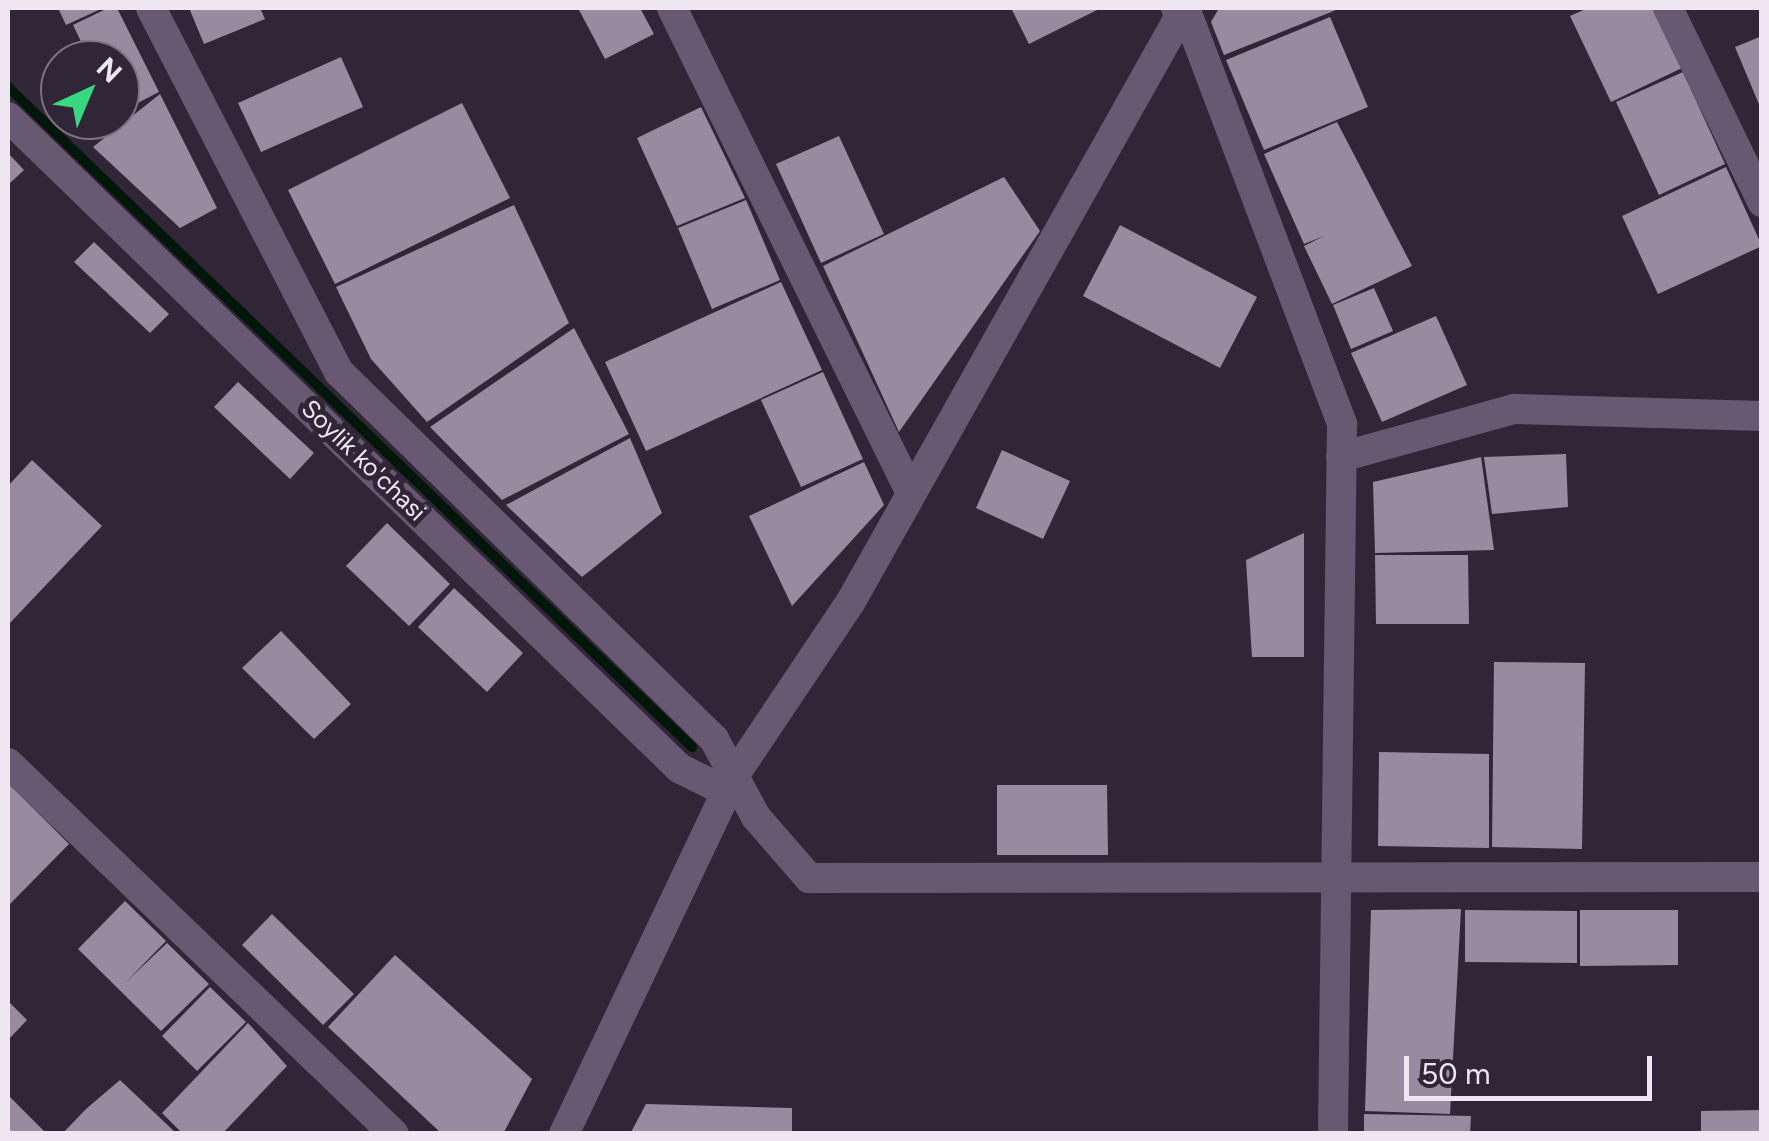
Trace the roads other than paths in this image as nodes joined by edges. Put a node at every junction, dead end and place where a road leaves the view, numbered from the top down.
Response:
1 (151, 8) edge
2 (672, 8) edge
3 (1668, 8) edge
4 (1180, 10) edge
5 (8, 117) edge
6 (1762, 202) edge
7 (339, 372) junction
8 (308, 404) junction
9 (1762, 416) edge
10 (1341, 458) junction
11 (911, 494) junction
12 (8, 764) edge
13 (731, 784) junction
14 (1332, 874) junction
15 (1762, 877) edge
16 (394, 1134) edge
17 (564, 1134) edge
18 (1333, 1134) edge

1 - 7 street
2 - 11 street
3 - 6 street
4 - 10 street
4 - 11 street
5 - 8 street, Soylik ko'chasi
7 - 8 street
7 - 13 street
8 - 13 street, Soylik ko'chasi
9 - 10 street
10 - 14 street
11 - 13 street
12 - 16 street
13 - 14 street
13 - 17 street
14 - 15 street
14 - 18 street

